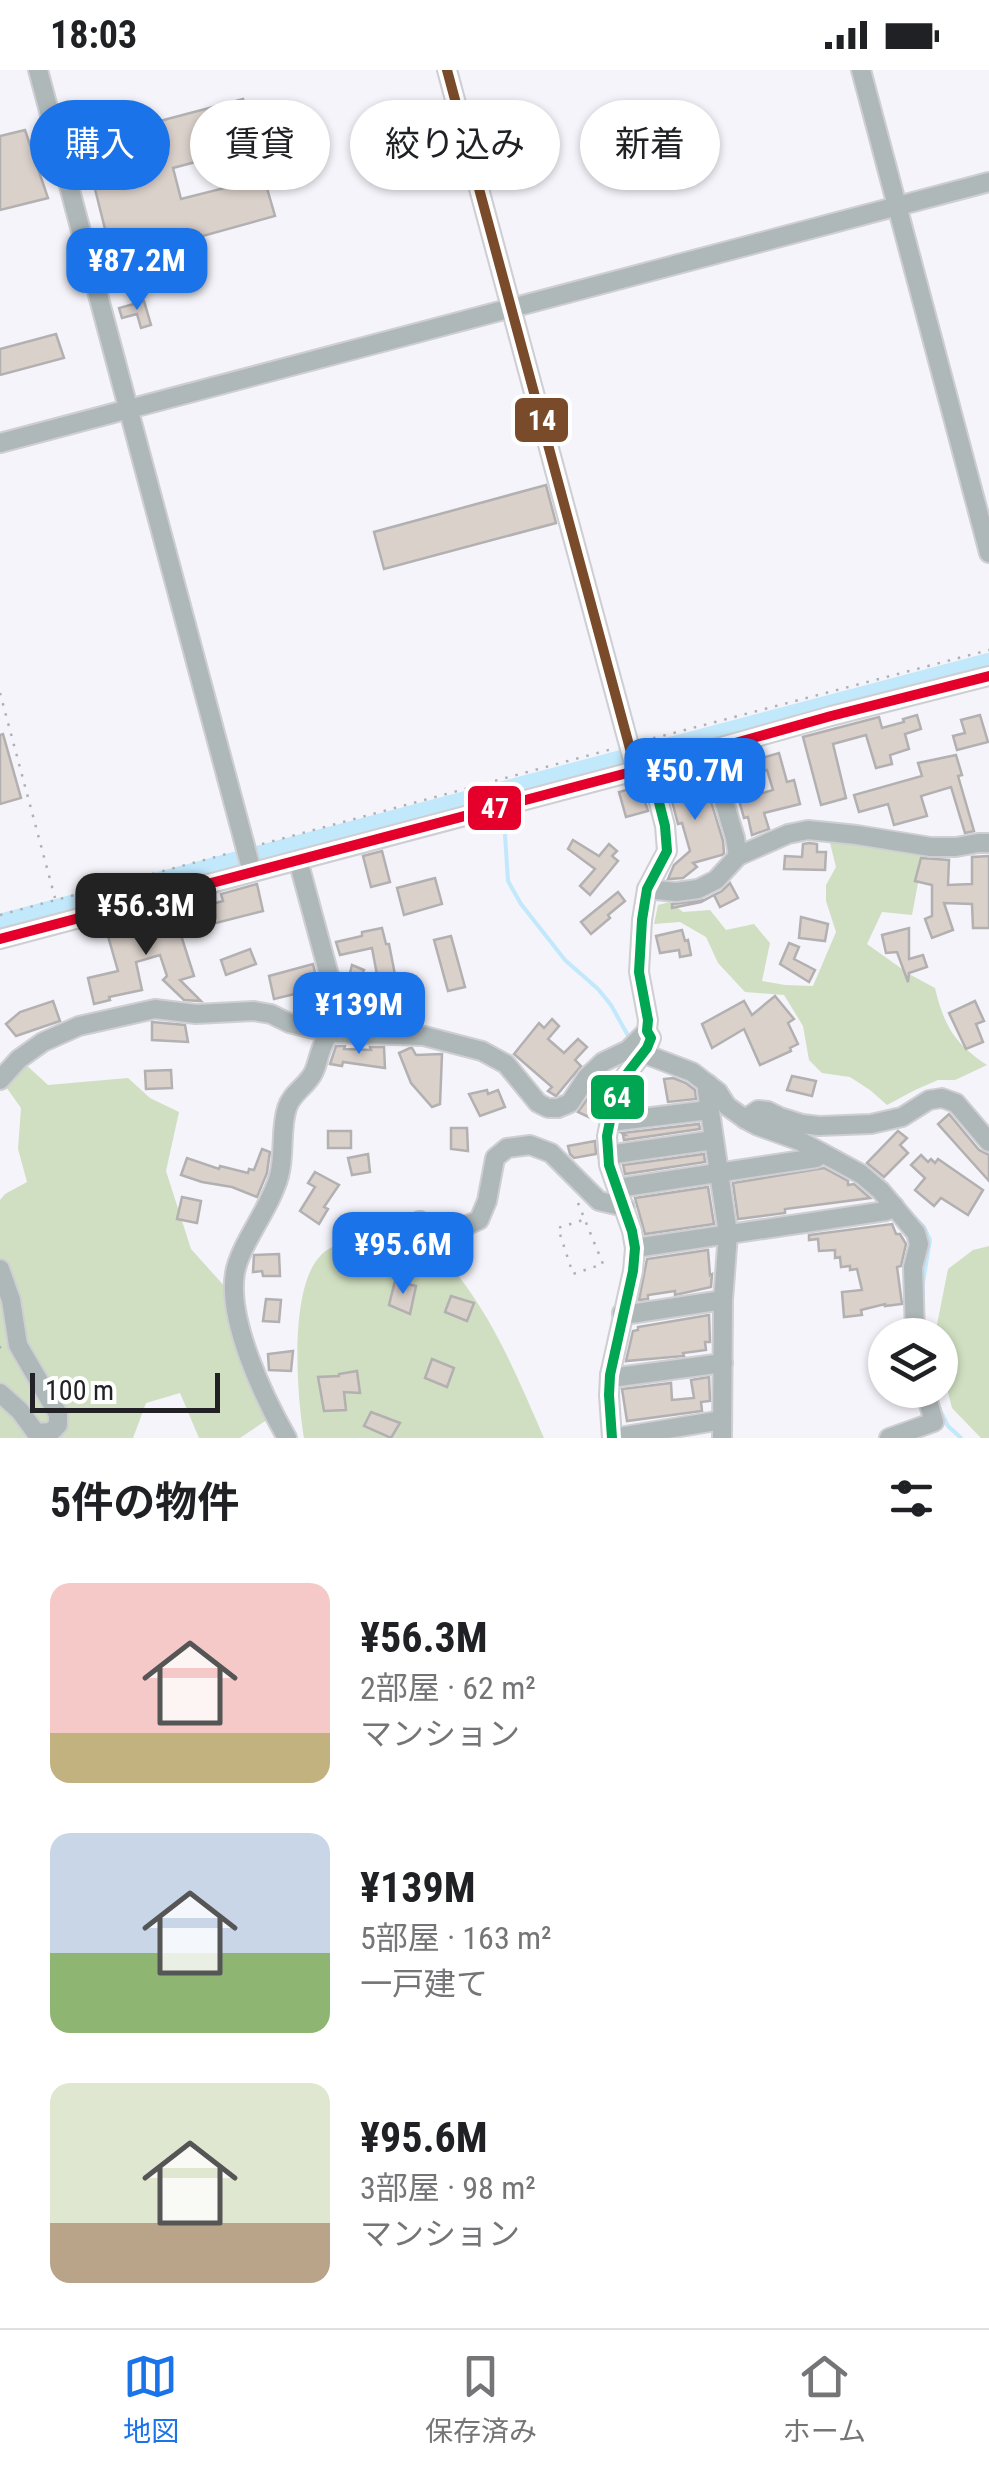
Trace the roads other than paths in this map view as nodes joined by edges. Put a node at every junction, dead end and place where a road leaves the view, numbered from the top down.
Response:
1 (38, 70) edge
2 (446, 70) edge
3 (861, 70) edge
4 (989, 182) edge
5 (897, 206) junction
6 (511, 309) junction
7 (128, 408) junction
8 (0, 443) edge
9 (989, 554) edge
10 (989, 676) edge
11 (709, 751) junction
12 (636, 760) junction
13 (989, 843) edge
14 (738, 856) junction
15 (298, 860) junction
16 (249, 861) junction
17 (647, 889) junction
18 (0, 939) edge
19 (647, 1031) junction
20 (331, 1033) junction
21 (642, 1054) junction
22 (0, 1080) edge
23 (708, 1084) junction
24 (709, 1110) junction
25 (749, 1116) junction
26 (610, 1122) junction
27 (714, 1140) junction
28 (989, 1142) edge
29 (822, 1152) junction
30 (608, 1156) junction
31 (718, 1172) junction
32 (621, 1198) junction
33 (894, 1206) junction
34 (420, 1221) dead end
35 (728, 1234) junction
36 (635, 1248) junction
37 (0, 1269) edge
38 (723, 1300) junction
39 (622, 1313) junction
40 (916, 1318) edge
41 (723, 1363) junction
42 (610, 1375) junction
43 (0, 1393) edge
44 (930, 1408) edge
45 (722, 1429) edge
46 (286, 1438) edge
47 (613, 1438) edge
48 (889, 1438) edge

1 - 7 street
2 - 6 street
3 - 5 street
4 - 5 street
5 - 6 street
5 - 9 street
6 - 7 street
6 - 12 street
7 - 8 street
7 - 16 street
10 - 11 street
11 - 12 street
11 - 14 street
12 - 15 street
12 - 17 street
13 - 14 street
14 - 17 street
15 - 16 street
15 - 20 street
16 - 18 street
17 - 19 street
19 - 20 street
19 - 21 street
20 - 22 street
20 - 46 street
21 - 23 street
21 - 26 street
23 - 24 street
23 - 25 street
24 - 26 street
24 - 27 street
25 - 28 street
25 - 29 street
26 - 30 street
27 - 30 street
27 - 31 street
29 - 31 street
29 - 33 street
30 - 32 street
31 - 32 street
31 - 35 street
32 - 34 street
32 - 36 street
33 - 35 street
33 - 40 street
35 - 36 street
35 - 38 street
36 - 39 street
37 - 43 street
38 - 39 street
38 - 41 street
39 - 42 street
41 - 42 street
41 - 45 street
42 - 47 street
44 - 48 street
45 - 47 street

